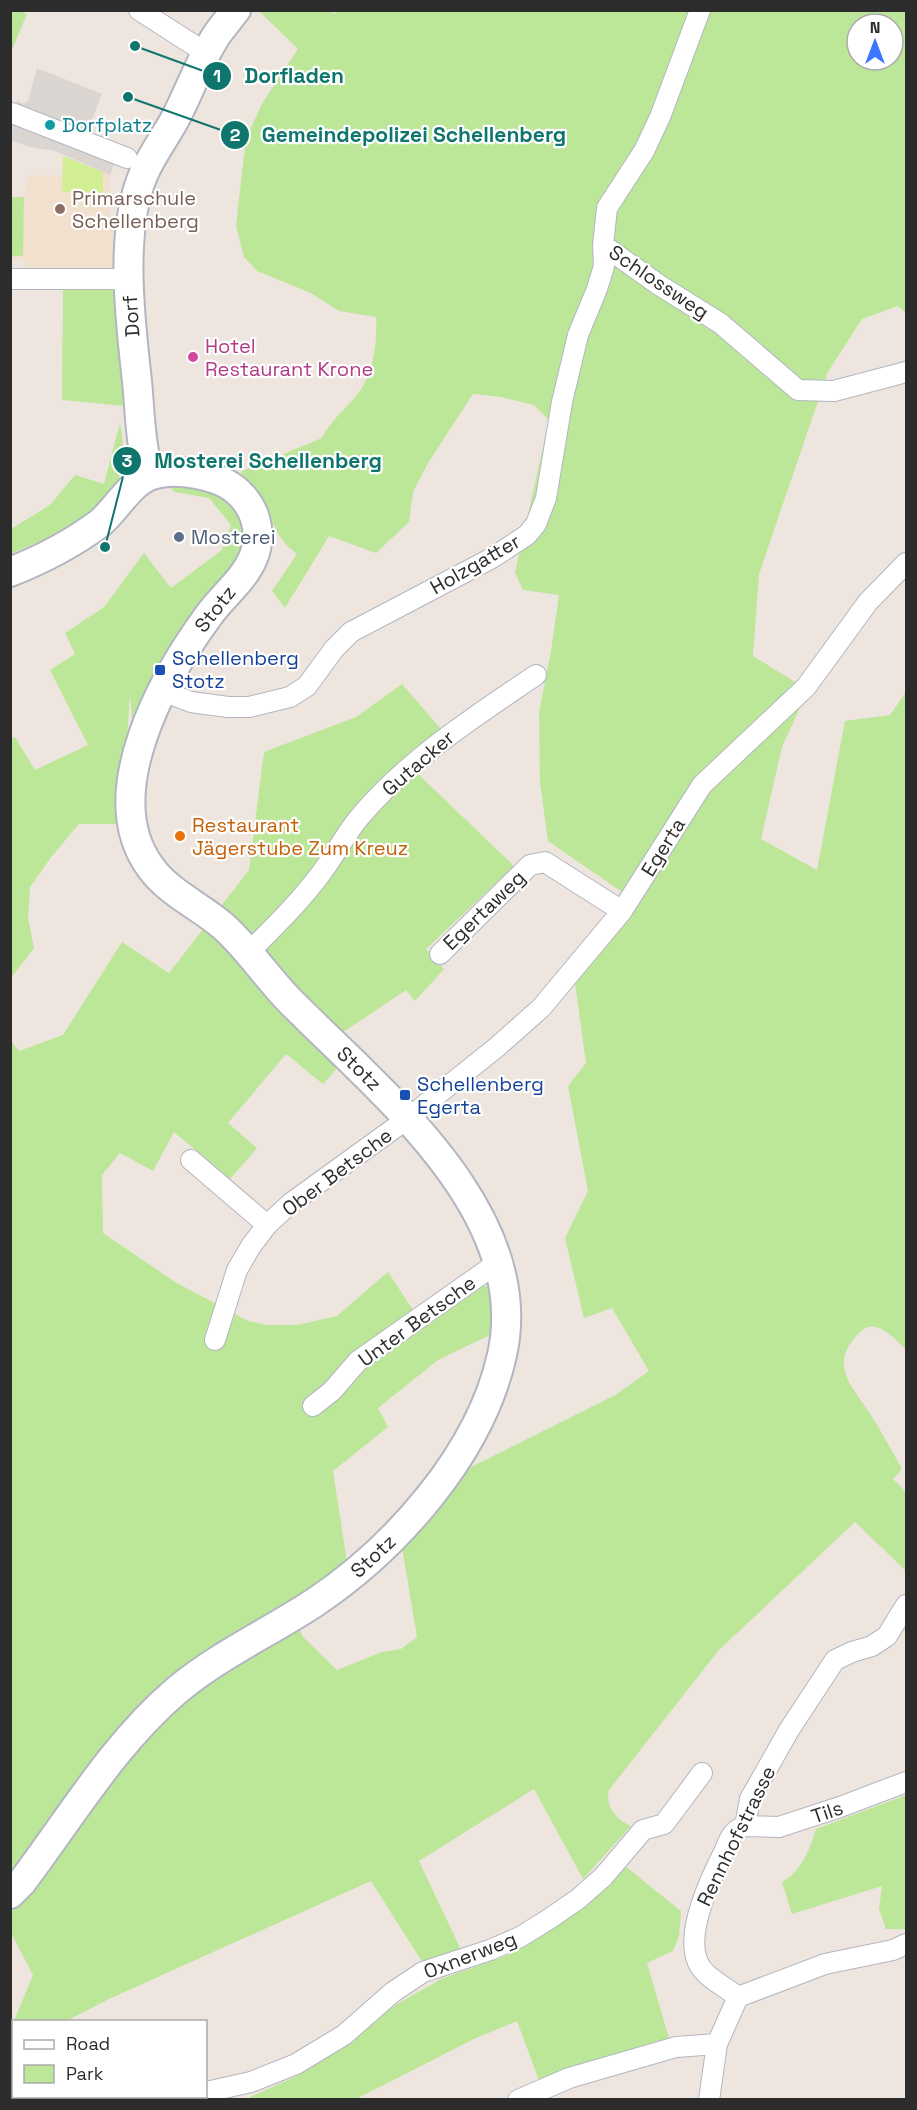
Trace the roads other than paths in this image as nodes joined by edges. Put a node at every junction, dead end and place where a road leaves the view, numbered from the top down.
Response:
1 (139, 10) edge
2 (236, 10) edge
3 (700, 10) edge
4 (206, 53) junction
5 (12, 113) dead end
6 (127, 158) dead end
7 (603, 245) junction
8 (10, 279) edge
9 (128, 279) junction
10 (906, 372) edge
11 (150, 475) junction
12 (906, 563) edge
13 (10, 573) edge
14 (536, 675) dead end
15 (162, 691) junction
16 (622, 911) junction
17 (248, 953) junction
18 (440, 954) dead end
19 (407, 1119) junction
20 (191, 1160) dead end
21 (267, 1226) junction
22 (499, 1265) junction
23 (215, 1340) dead end
24 (313, 1406) dead end
25 (906, 1605) edge
26 (702, 1773) dead end
27 (906, 1782) edge
28 (745, 1826) junction
29 (10, 1894) edge
30 (906, 1944) edge
31 (738, 1996) junction
32 (717, 2044) junction
33 (207, 2092) edge
34 (518, 2100) edge
35 (709, 2100) edge

1 - 4 street
2 - 4 street, Dorf
3 - 7 street, Schlossweg
4 - 9 street, Dorf
5 - 6 street
7 - 10 street, Schlossweg
7 - 15 street, Holzgatter
8 - 9 street
9 - 11 street, Dorf
11 - 13 street
11 - 15 street, Stotz
12 - 16 street, Egerta
14 - 17 street, Gutacker
15 - 17 street, Stotz
16 - 18 street, Egertaweg
16 - 19 street, Egerta
17 - 19 street, Stotz
19 - 21 street, Ober Betsche
19 - 22 street, Stotz
20 - 21 street, Ober Betsche
21 - 23 street, Ober Betsche
22 - 24 street, Unter Betsche
22 - 29 street, Stotz
25 - 28 street, Rennhofstrasse
26 - 33 street, Oxnerweg
27 - 28 street, Tils
28 - 31 street, Rennhofstrasse
30 - 31 street
31 - 32 street
32 - 34 street
32 - 35 street

